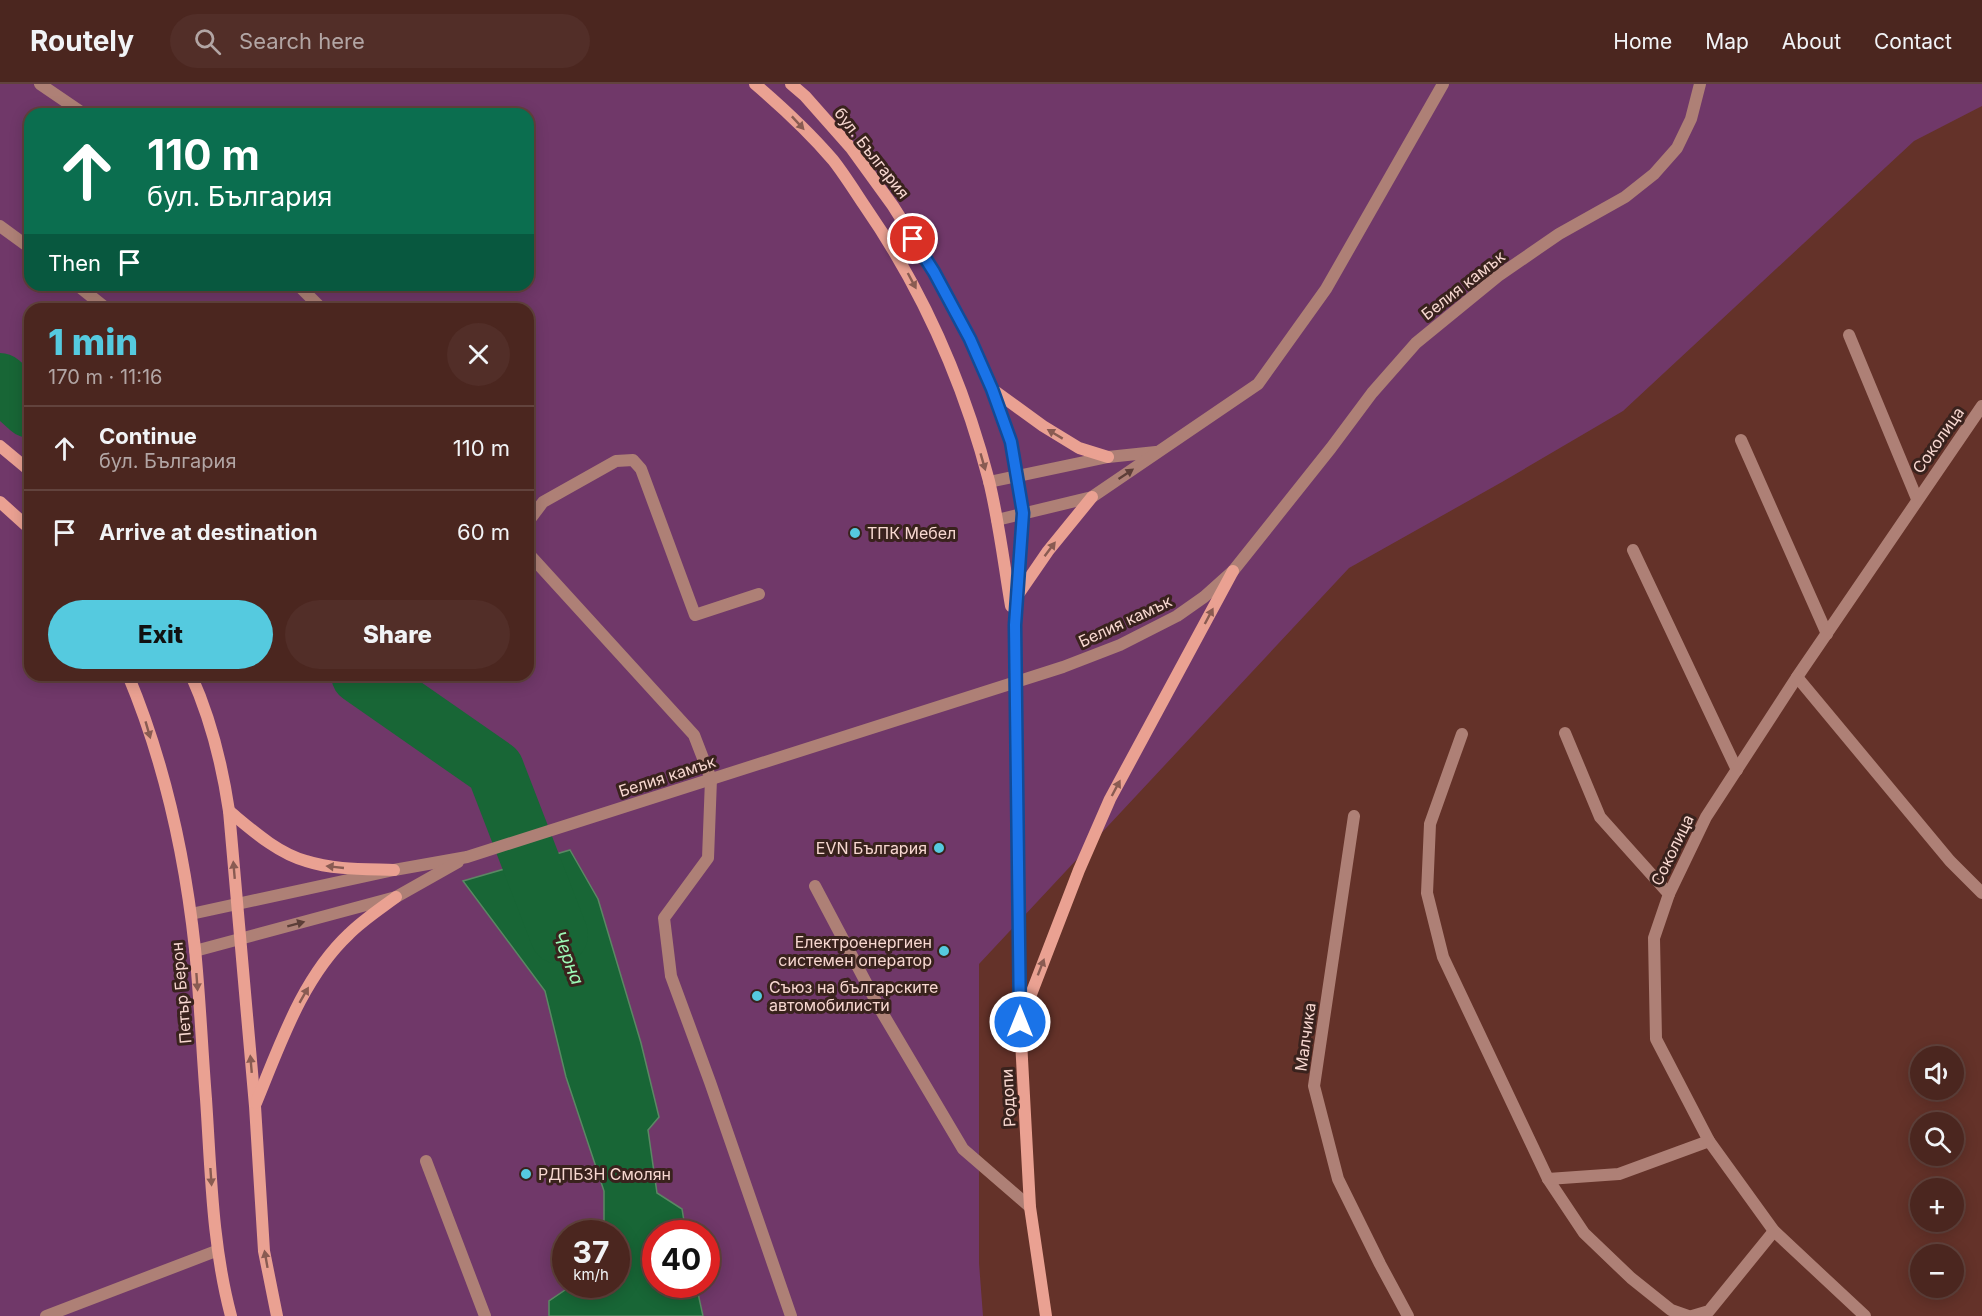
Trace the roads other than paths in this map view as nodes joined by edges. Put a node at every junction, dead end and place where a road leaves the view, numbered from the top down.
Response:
1 (40, 84) edge
2 (755, 84) edge
3 (791, 84) edge
4 (1443, 84) edge
5 (1700, 84) edge
6 (75, 108) edge
7 (0, 226) edge
8 (24, 244) edge
9 (84, 291) edge
10 (304, 291) edge
11 (99, 303) edge
12 (316, 303) edge
13 (1849, 335) dead end
14 (992, 389) junction
15 (1982, 406) edge
16 (1741, 440) dead end
17 (0, 446) edge
18 (1160, 451) junction
19 (1108, 457) junction
20 (24, 466) edge
21 (1017, 476) junction
22 (989, 482) junction
23 (1092, 497) junction
24 (1917, 499) junction
25 (0, 502) edge
26 (1023, 513) junction
27 (534, 514) edge
28 (997, 520) junction
29 (24, 524) edge
30 (1633, 550) dead end
31 (534, 560) edge
32 (1233, 571) junction
33 (759, 594) dead end
34 (1017, 597) junction
35 (1015, 625) junction
36 (1827, 633) junction
37 (1797, 677) junction
38 (131, 681) edge
39 (194, 681) edge
40 (1565, 733) dead end
41 (1462, 734) dead end
42 (1737, 770) junction
43 (711, 779) junction
44 (229, 811) junction
45 (1354, 816) dead end
46 (467, 857) junction
47 (394, 870) junction
48 (815, 886) dead end
49 (1982, 893) edge
50 (1669, 894) junction
51 (396, 897) junction
52 (237, 904) junction
53 (191, 914) junction
54 (240, 940) junction
55 (195, 951) junction
56 (1020, 1022) junction
57 (255, 1106) junction
58 (1709, 1141) junction
59 (426, 1161) dead end
60 (1548, 1179) junction
61 (1030, 1207) junction
62 (1774, 1231) junction
63 (216, 1251) junction
64 (46, 1316) edge
65 (231, 1316) edge
66 (277, 1316) edge
67 (485, 1316) edge
68 (791, 1316) edge
69 (1047, 1316) edge
70 (1408, 1316) edge
71 (1690, 1316) edge
72 (1865, 1316) edge

1 - 6 street
2 -> 22 street
3 - 14 street, бул. България
4 - 18 street
5 - 32 street, Белия камък
7 - 8 street
9 - 11 street
10 - 12 street
13 - 24 street
19 -> 14 street
14 - 21 street, бул. България
15 - 24 street, Соколица
16 - 36 street
17 - 20 street
18 - 19 street
23 -> 18 street
19 - 21 street
21 - 22 street
21 - 26 street, бул. България
22 - 28 street
23 - 26 street
34 -> 23 street
24 - 36 street, Соколица
25 - 29 street
26 - 28 street
26 - 34 street, Родопи
27 - 33 street
28 - 35 street, Родопи
30 - 42 street
31 - 43 street
32 - 43 street, Белия камък
56 -> 32 street
34 - 35 street, Родопи
35 - 56 street, Родопи
36 - 37 street, Соколица
37 - 42 street, Соколица
37 - 49 street
38 -> 53 street, Петър Берон
39 - 44 street
40 - 50 street
41 - 60 street
42 - 50 street, Соколица
43 - 46 street, Белия камък
43 - 68 street
47 -> 44 street
52 -> 44 street
45 - 70 street, Малчика
46 - 47 street, Белия камък
46 - 51 street, Белия камък
47 - 52 street, Белия камък
48 - 61 street
50 - 58 street, Соколица
54 -> 51 street, Белия камък
57 -> 51 street
52 - 53 street, Белия камък
52 - 54 street
53 - 55 street, Петър Берон
54 - 55 street, Белия камък
57 -> 54 street
55 -> 63 street, Петър Берон
56 - 61 street, Родопи
66 -> 57 street
58 - 60 street
58 - 62 street, Соколица
59 - 67 street
60 - 71 street
61 - 69 street, Родопи
62 - 71 street
62 - 72 street, Соколица
63 - 64 street
63 - 65 street, Петър Берон

